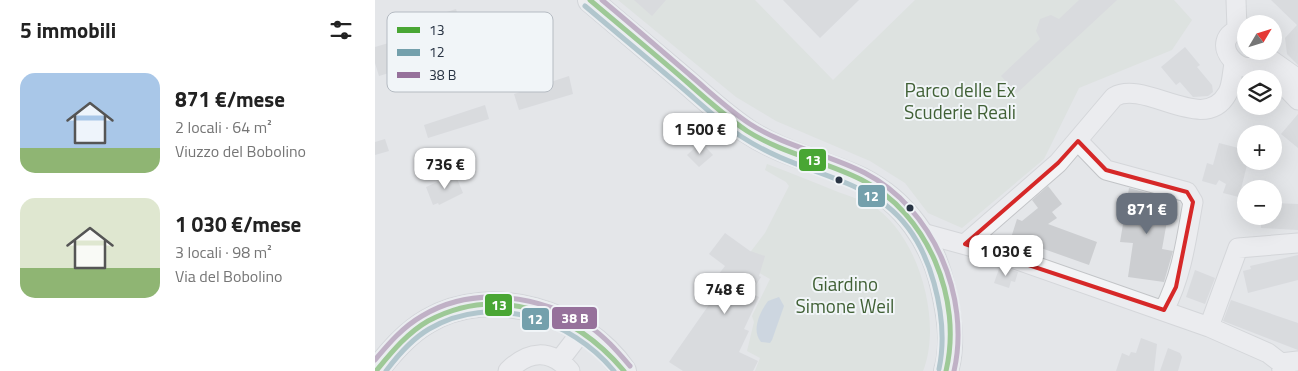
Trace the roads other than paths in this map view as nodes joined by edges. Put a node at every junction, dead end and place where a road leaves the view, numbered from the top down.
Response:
1 (590, 0) edge
2 (1236, 0) edge
3 (1239, 15) edge
4 (1237, 31) edge
5 (1259, 60) edge
6 (1266, 60) edge
7 (1269, 60) edge
8 (1234, 64) junction
9 (1298, 79) edge
10 (1298, 100) edge
11 (1078, 141) junction
12 (922, 233) junction
13 (1298, 243) edge
14 (965, 244) junction
15 (1164, 310) junction
16 (1209, 327) junction
17 (582, 331) junction
18 (1287, 365) edge
19 (565, 366) edge
20 (376, 371) edge
21 (508, 371) edge
22 (624, 371) edge
23 (946, 371) edge

1 - 12 main road
2 - 3 street
4 - 8 street
5 - 8 street
6 - 10 street
7 - 9 street
8 - 11 street
11 - 14 street
11 - 15 street
12 - 14 street
12 - 23 main road
13 - 16 street
14 - 15 street
15 - 16 street
16 - 18 street
17 - 19 street
17 - 20 main road
17 - 22 main road
19 - 21 street

